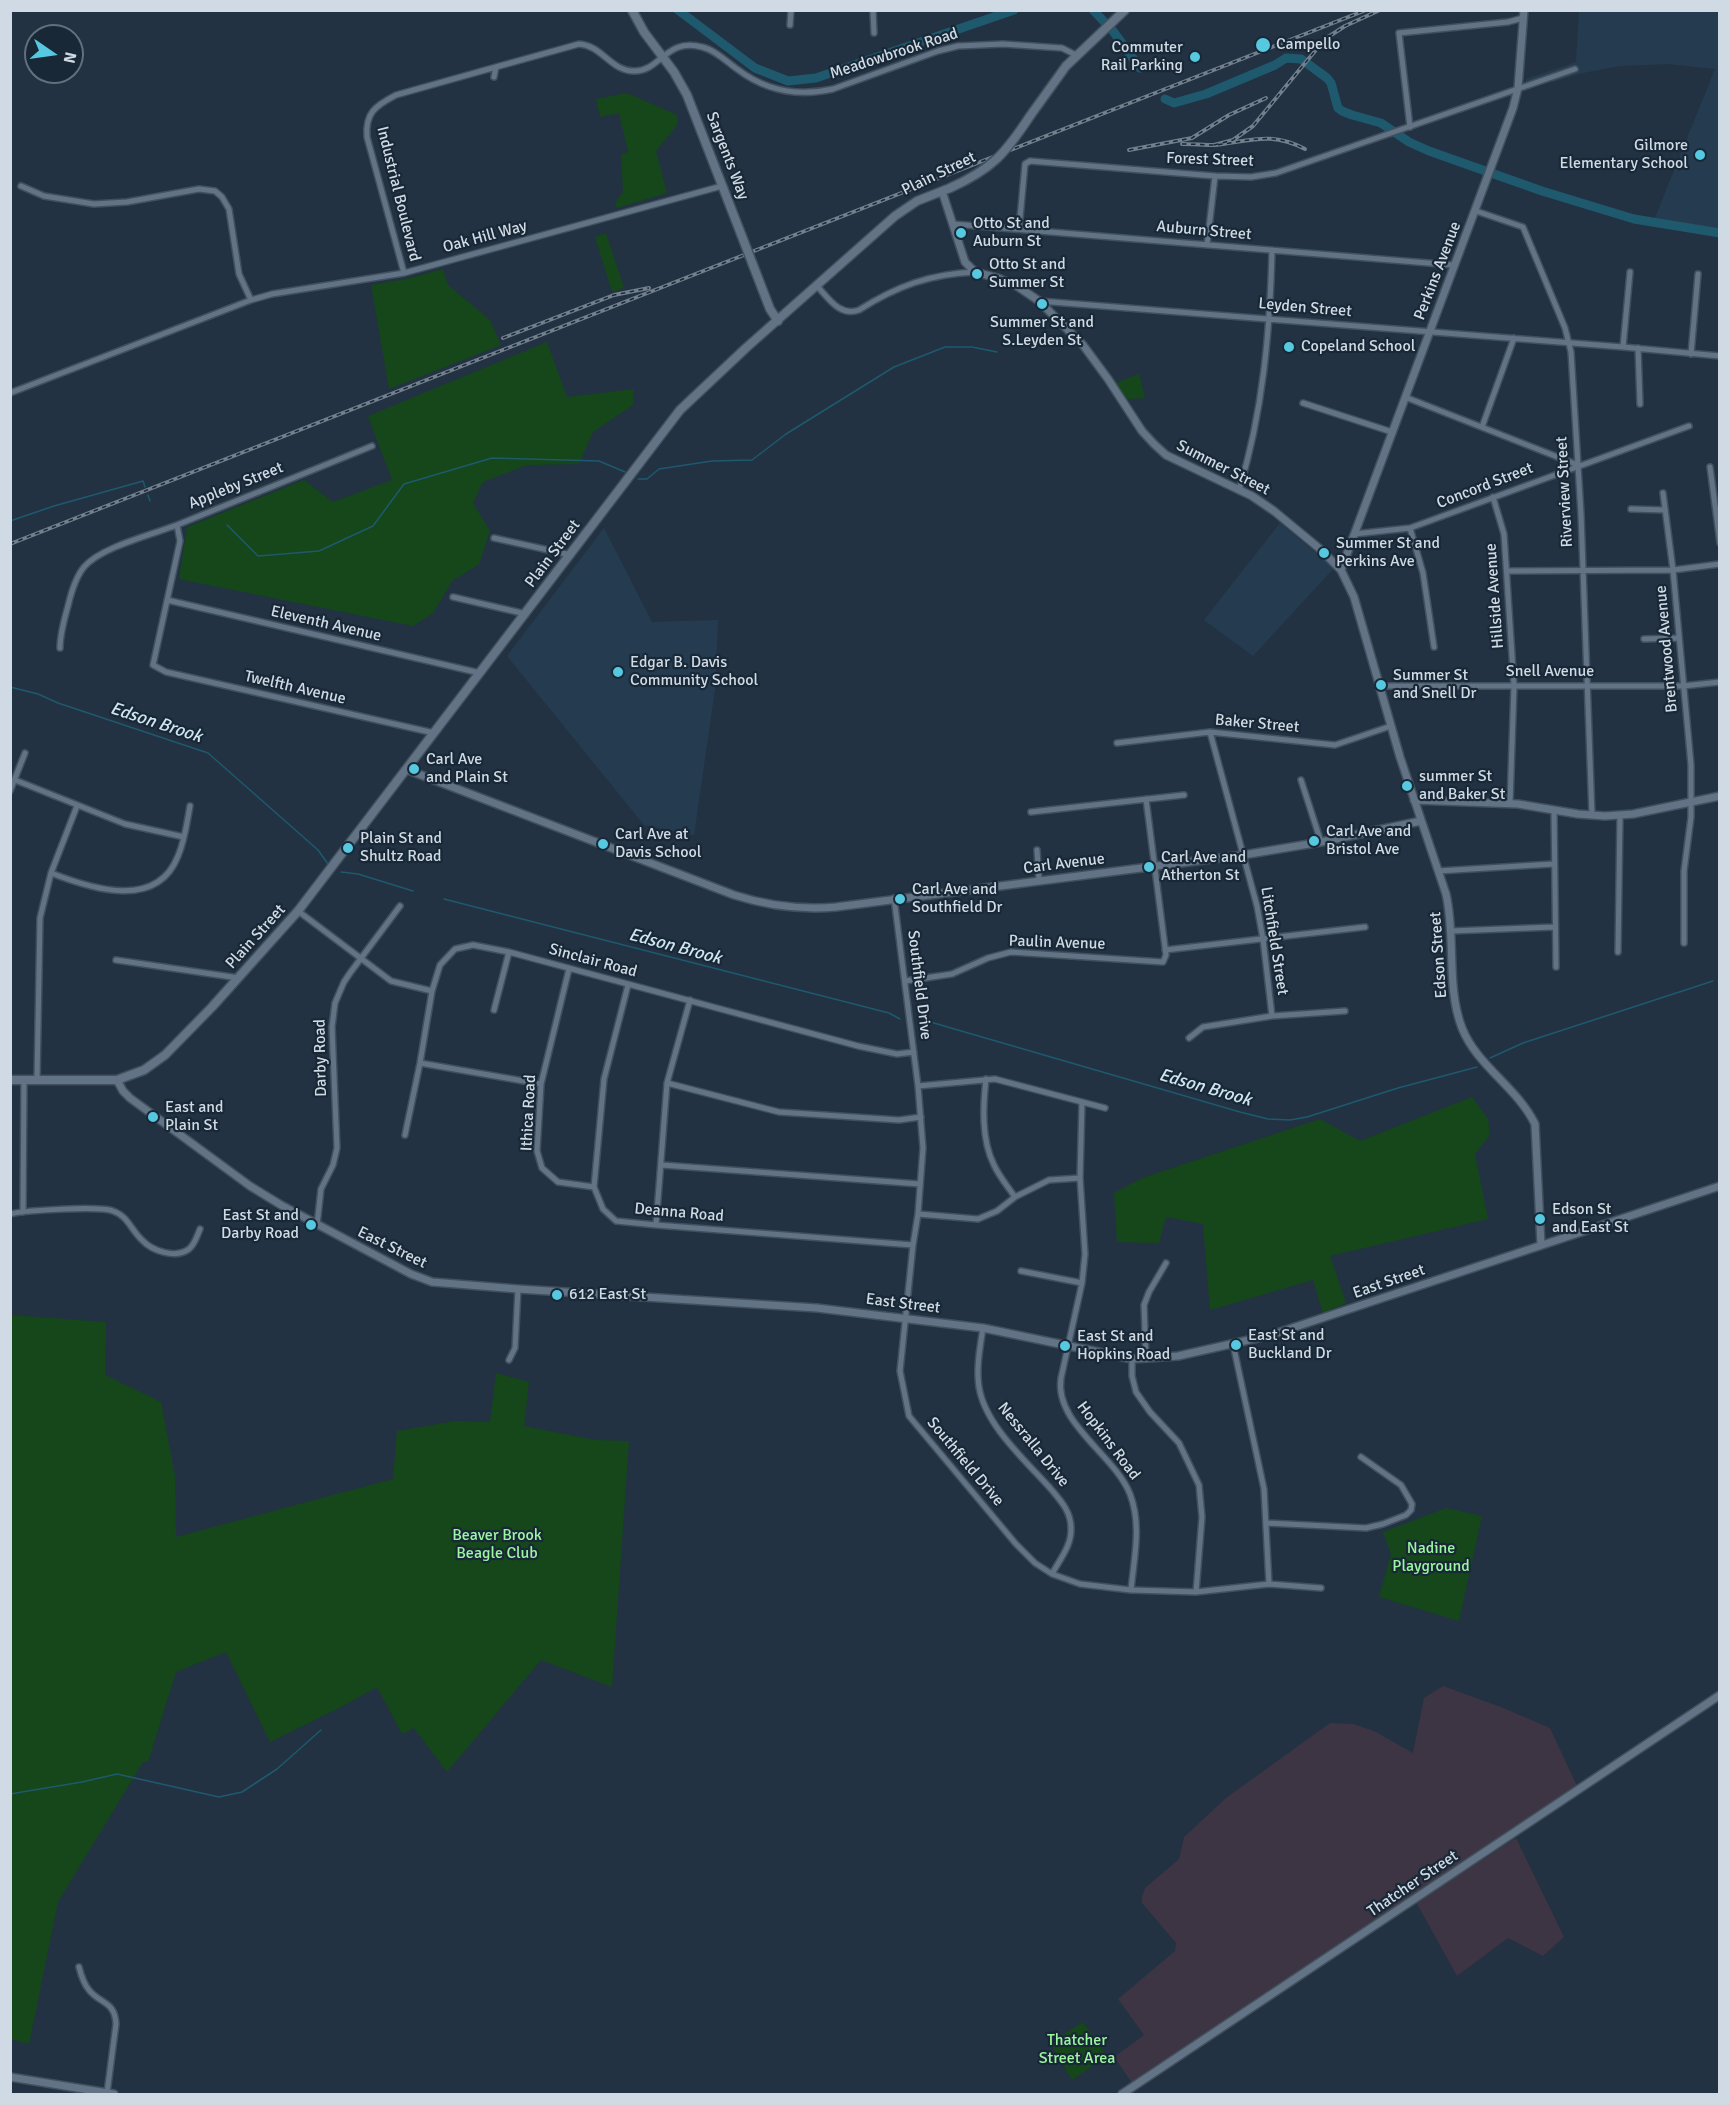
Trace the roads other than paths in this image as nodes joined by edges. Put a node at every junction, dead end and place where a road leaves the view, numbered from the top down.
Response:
1 (632, 10) edge
2 (791, 10) edge
3 (873, 10) edge
4 (1125, 10) edge
5 (1523, 14) edge
6 (790, 25) dead end
7 (874, 33) dead end
8 (1076, 55) junction
9 (662, 56) junction
10 (496, 67) junction
11 (1575, 69) dead end
12 (494, 77) dead end
13 (1518, 88) junction
14 (1410, 127) junction
15 (1215, 176) junction
16 (21, 186) dead end
17 (722, 186) junction
18 (946, 190) junction
19 (1476, 211) junction
20 (953, 224) junction
21 (1019, 229) junction
22 (1207, 245) junction
23 (1272, 250) junction
24 (1453, 266) junction
25 (975, 272) junction
26 (1630, 272) dead end
27 (404, 273) junction
28 (1698, 274) dead end
29 (817, 286) junction
30 (251, 300) junction
31 (1039, 301) junction
32 (1269, 319) junction
33 (778, 321) junction
34 (1429, 331) junction
35 (1514, 338) junction
36 (1569, 342) junction
37 (1623, 347) junction
38 (1638, 348) junction
39 (1691, 354) junction
40 (1719, 356) edge
41 (10, 393) edge
42 (1404, 397) junction
43 (1303, 403) dead end
44 (1640, 404) dead end
45 (1689, 426) dead end
46 (1482, 427) junction
47 (1392, 432) junction
48 (372, 446) dead end
49 (1578, 465) junction
50 (1710, 466) dead end
51 (1239, 490) junction
52 (1663, 493) dead end
53 (1493, 497) junction
54 (1631, 508) dead end
55 (1665, 510) junction
56 (177, 525) junction
57 (1410, 528) junction
58 (1354, 534) junction
59 (494, 538) dead end
60 (1719, 543) edge
61 (571, 555) junction
62 (1719, 564) edge
63 (1341, 570) junction
64 (1583, 570) junction
65 (1673, 570) junction
66 (1507, 571) junction
67 (453, 597) dead end
68 (166, 600) junction
69 (526, 614) junction
70 (1679, 638) junction
71 (1644, 639) dead end
72 (1434, 647) dead end
73 (60, 648) dead end
74 (153, 665) joint
75 (480, 673) junction
76 (1719, 682) edge
77 (1586, 685) junction
78 (1380, 686) junction
79 (1514, 686) junction
80 (1683, 686) junction
81 (1391, 726) junction
82 (1210, 732) junction
83 (434, 734) junction
84 (1117, 743) dead end
85 (25, 753) dead end
86 (408, 771) junction
87 (15, 780) junction
88 (1301, 780) dead end
89 (10, 791) edge
90 (1184, 795) dead end
91 (1719, 796) edge
92 (1146, 799) junction
93 (1414, 800) junction
94 (1691, 802) junction
95 (1510, 803) junction
96 (77, 806) junction
97 (190, 806) dead end
98 (1554, 810) junction
99 (1031, 812) dead end
100 (1592, 815) junction
101 (1620, 815) junction
102 (1421, 821) junction
103 (183, 837) junction
104 (1322, 842) junction
105 (1037, 850) dead end
106 (1243, 855) junction
107 (1553, 864) junction
108 (1155, 866) junction
109 (1438, 871) junction
110 (51, 873) junction
111 (1040, 880) junction
112 (894, 898) junction
113 (400, 906) dead end
114 (298, 911) junction
115 (1365, 927) dead end
116 (1554, 927) junction
117 (1452, 932) junction
118 (1263, 939) junction
119 (1684, 944) dead end
120 (1165, 950) junction
121 (509, 952) junction
122 (1618, 952) dead end
123 (360, 958) junction
124 (116, 960) dead end
125 (1556, 967) dead end
126 (569, 969) junction
127 (239, 978) junction
128 (905, 981) junction
129 (628, 985) junction
130 (432, 991) junction
131 (690, 1000) junction
132 (494, 1010) dead end
133 (1345, 1011) dead end
134 (1272, 1016) junction
135 (1190, 1038) dead end
136 (914, 1052) junction
137 (420, 1063) junction
138 (986, 1079) junction
139 (10, 1080) edge
140 (24, 1080) junction
141 (37, 1080) junction
142 (117, 1080) junction
143 (667, 1083) junction
144 (541, 1084) junction
145 (918, 1086) junction
146 (1082, 1102) junction
147 (1105, 1108) dead end
148 (921, 1117) junction
149 (405, 1135) dead end
150 (662, 1165) junction
151 (1080, 1178) junction
152 (920, 1184) junction
153 (1719, 1186) edge
154 (594, 1187) junction
155 (1015, 1197) junction
156 (23, 1212) junction
157 (10, 1214) edge
158 (918, 1214) junction
159 (316, 1226) junction
160 (656, 1226) junction
161 (200, 1229) dead end
162 (913, 1245) junction
163 (1541, 1245) junction
164 (1166, 1263) dead end
165 (1021, 1271) dead end
166 (1082, 1283) junction
167 (518, 1289) junction
168 (905, 1317) junction
169 (983, 1328) junction
170 (1233, 1344) junction
171 (1068, 1345) junction
172 (1132, 1359) junction
173 (1146, 1359) junction
174 (509, 1360) dead end
175 (1361, 1457) dead end
176 (1267, 1523) junction
177 (1052, 1574) junction
178 (1269, 1584) junction
179 (1321, 1588) dead end
180 (1131, 1590) junction
181 (1196, 1592) junction
182 (1719, 1695) edge
183 (79, 1967) dead end
184 (10, 2077) edge
185 (111, 2094) edge
186 (1122, 2094) edge

1 - 9 main road, Sargents Way
2 - 6 street
3 - 7 street
4 - 8 main road, Plain Street
5 - 13 street, Perkins Avenue
5 - 14 street
8 - 9 street, Meadowbrook Road
8 - 18 main road, Plain Street, bridge
9 - 10 street, Industrial Boulevard
9 - 17 main road, Sargents Way
10 - 12 street
10 - 27 street, Industrial Boulevard
11 - 13 street, Forest Street
13 - 14 street, Forest Street
13 - 19 street, Perkins Avenue
14 - 15 street, Forest Street
15 - 21 street, Forest Street
15 - 22 street
16 - 30 street
17 - 27 street, Oak Hill Way
17 - 33 main road, Sargents Way, bridge
18 - 20 street
18 - 29 main road, Plain Street
19 - 24 street, Perkins Avenue
19 - 36 street, Riverview Street
20 - 21 street, Auburn Street
20 - 25 street
21 - 22 street, Auburn Street
22 - 23 street, Auburn Street
23 - 24 street, Auburn Street
23 - 32 street
24 - 34 street, Perkins Avenue
25 - 29 street, Summer Street
25 - 31 street, Summer Street
26 - 37 street
27 - 30 street, Oak Hill Way
28 - 39 street
29 - 33 main road, Plain Street
30 - 41 street, Oak Hill Way
31 - 32 street, Leyden Street
31 - 51 street, Summer Street
32 - 34 street, Leyden Street
32 - 51 street
33 - 61 main road, Plain Street
34 - 35 street, Leyden Street
34 - 42 street, Perkins Avenue
35 - 36 street, Leyden Street
35 - 46 street
36 - 37 street, Leyden Street
36 - 49 street, Riverview Street
37 - 38 street, Leyden Street
38 - 39 street, Leyden Street
38 - 44 street
39 - 40 street, Leyden Street
42 - 46 street
42 - 47 street, Perkins Avenue
43 - 47 street
45 - 49 street, Concord Street
46 - 49 street
47 - 58 street, Perkins Avenue
48 - 56 street, Appleby Street
49 - 53 street, Concord Street
49 - 64 street, Riverview Street
50 - 60 street
51 - 63 street, Summer Street
52 - 55 street, Brentwood Avenue
53 - 57 street, Concord Street
53 - 66 street, Hillside Avenue
54 - 55 street
55 - 65 street, Brentwood Avenue
56 - 68 street, Appleby Street
56 - 73 street
57 - 58 street, Concord Street
57 - 72 street
58 - 63 street, Perkins Avenue
59 - 61 street
61 - 69 main road, Plain Street
62 - 65 street
63 - 78 street, Summer Street
64 - 65 street
64 - 66 street
64 - 77 street, Riverview Street
65 - 70 street, Brentwood Avenue
66 - 79 street, Hillside Avenue
67 - 69 street
68 - 74 street, Appleby Street
68 - 75 street, Eleventh Avenue
69 - 75 main road, Plain Street
70 - 71 street
70 - 80 street, Brentwood Avenue
74 - 83 street, Twelfth Avenue
75 - 83 main road, Plain Street
76 - 80 street, Snell Avenue
77 - 79 street, Snell Avenue
77 - 80 street, Snell Avenue
77 - 100 street, Riverview Street
78 - 79 street, Snell Avenue
78 - 81 street, Summer Street
79 - 95 street, Hillside Avenue
80 - 94 street, Brentwood Avenue
81 - 82 street, Baker Street
81 - 93 street, Summer Street
82 - 84 street, Baker Street
82 - 106 street, Litchfield Street
83 - 86 main road, Plain Street
85 - 87 street
86 - 112 street, Carl Avenue
86 - 114 main road, Plain Street
87 - 89 street
87 - 96 street
88 - 104 street
90 - 92 street
91 - 94 street
92 - 99 street
92 - 108 street
93 - 95 street
93 - 102 street, Summer Street
94 - 101 street
94 - 119 street, Brentwood Avenue
95 - 98 street
96 - 103 street
96 - 110 street
97 - 103 street
98 - 100 street
98 - 107 street
100 - 101 street
101 - 122 street
102 - 104 street, Carl Avenue
102 - 109 street, Edson Street
103 - 110 street
104 - 106 street, Carl Avenue
105 - 111 street
106 - 108 street, Carl Avenue
106 - 118 street, Litchfield Street
107 - 109 street
107 - 116 street
108 - 111 street, Carl Avenue
108 - 120 street
109 - 117 street, Edson Street
110 - 141 street
111 - 112 street, Carl Avenue
112 - 128 street, Southfield Drive
113 - 123 street, Darby Road
114 - 123 street
114 - 127 main road, Plain Street
115 - 118 street
116 - 117 street
116 - 125 street
117 - 163 street, Edson Street
118 - 120 street
118 - 134 street, Litchfield Street
120 - 128 street, Paulin Avenue
121 - 126 street, Sinclair Road
121 - 130 street, Sinclair Road
121 - 132 street
123 - 130 street
123 - 159 street, Darby Road
124 - 127 street
126 - 129 street, Sinclair Road
126 - 144 street, Ithica Road
127 - 142 main road, Plain Street
128 - 136 street, Southfield Drive
129 - 131 street, Sinclair Road
129 - 154 street
130 - 137 street, Sinclair Road
131 - 136 street, Sinclair Road
131 - 143 street
133 - 134 street
134 - 135 street
136 - 145 street, Southfield Drive
137 - 144 street
137 - 149 street, Sinclair Road
138 - 145 street
138 - 146 street
138 - 155 street
139 - 140 main road, Plain Street
140 - 141 main road, Plain Street
140 - 156 street
141 - 142 main road, Plain Street
142 - 159 street, East Street
143 - 148 street
143 - 150 street
144 - 154 street, Ithica Road
145 - 148 street, Southfield Drive
146 - 147 street
146 - 151 street, Hopkins Road
148 - 152 street, Southfield Drive
150 - 152 street
150 - 160 street
151 - 155 street
151 - 166 street, Hopkins Road
152 - 158 street, Southfield Drive
153 - 163 street, East Street
154 - 160 street, Deanna Road
155 - 158 street
156 - 157 street
156 - 161 street
158 - 162 street, Southfield Drive
159 - 167 street, East Street
160 - 162 street, Deanna Road
162 - 168 street, Southfield Drive
163 - 170 street, East Street
164 - 173 street
165 - 166 street
166 - 171 street, Hopkins Road
167 - 168 street, East Street
167 - 174 street
168 - 169 street, East Street
168 - 177 street, Southfield Drive
169 - 171 street, East Street
169 - 177 street, Nessralla Drive
170 - 173 street, East Street
170 - 176 street
171 - 172 street, East Street
171 - 180 street, Hopkins Road
172 - 173 street, East Street
172 - 181 street
175 - 176 street
176 - 178 street
177 - 180 street, Southfield Drive
178 - 179 street, Southfield Drive
178 - 181 street, Southfield Drive
180 - 181 street, Southfield Drive
182 - 186 street, Thatcher Street
183 - 185 street
184 - 185 street

